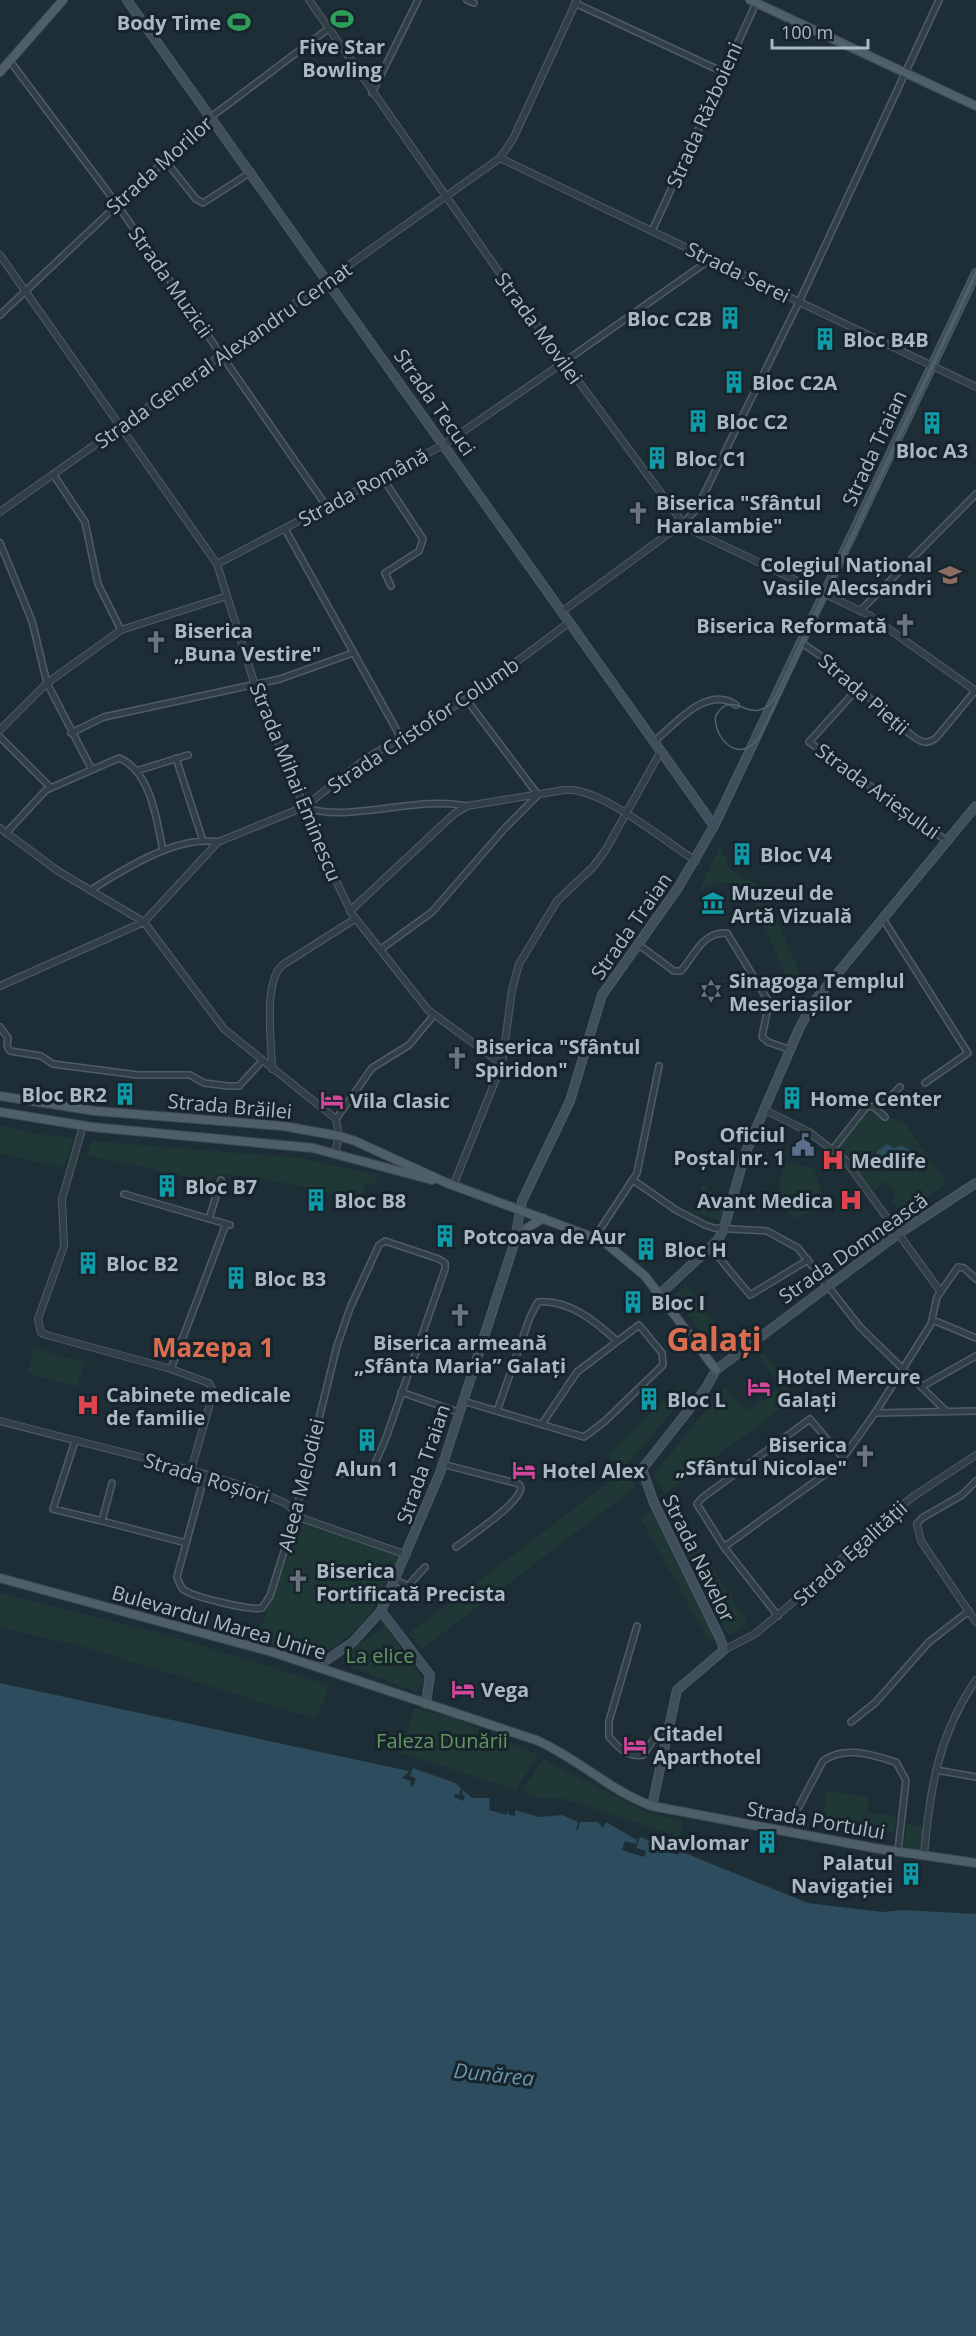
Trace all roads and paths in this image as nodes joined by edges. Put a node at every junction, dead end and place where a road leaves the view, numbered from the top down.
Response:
1 (63, 0) edge
2 (127, 0) edge
3 (309, 0) edge
4 (418, 0) edge
5 (467, 0) edge
6 (939, 0) edge
7 (576, 1) edge
8 (754, 1) edge
9 (474, 3) dead end
10 (328, 29) junction
11 (10, 61) junction
12 (0, 72) edge
13 (723, 72) junction
14 (905, 72) junction
15 (372, 93) junction
16 (976, 106) edge
17 (211, 117) junction
18 (500, 158) junction
19 (164, 159) junction
20 (250, 172) junction
21 (446, 197) junction
22 (116, 203) junction
23 (652, 231) junction
24 (0, 255) edge
25 (711, 259) junction
26 (976, 273) edge
27 (328, 281) junction
28 (26, 292) junction
29 (798, 302) junction
30 (0, 315) edge
31 (223, 355) junction
32 (564, 362) junction
33 (931, 366) junction
34 (976, 387) edge
35 (121, 426) junction
36 (445, 444) junction
37 (53, 474) junction
38 (382, 477) junction
39 (976, 494) edge
40 (327, 507) junction
41 (0, 512) edge
42 (683, 523) junction
43 (285, 529) junction
44 (0, 543) edge
45 (217, 564) junction
46 (391, 586) dead end
47 (824, 595) junction
48 (227, 596) junction
49 (563, 611) junction
50 (860, 611) junction
51 (570, 622) junction
52 (121, 630) junction
53 (802, 643) junction
54 (353, 654) junction
55 (47, 683) junction
56 (255, 685) junction
57 (858, 688) junction
58 (976, 691) edge
59 (465, 699) junction
60 (736, 705) dead end
61 (0, 730) edge
62 (71, 733) junction
63 (0, 738) edge
64 (401, 738) junction
65 (655, 741) junction
66 (661, 751) junction
67 (188, 755) dead end
68 (176, 758) junction
69 (91, 768) junction
70 (136, 771) junction
71 (50, 787) junction
72 (538, 795) junction
73 (467, 806) junction
74 (304, 807) junction
75 (976, 807) edge
76 (626, 814) junction
77 (714, 826) junction
78 (0, 828) edge
79 (6, 833) junction
80 (947, 841) junction
81 (202, 842) junction
82 (218, 842) junction
83 (164, 851) junction
84 (696, 861) junction
85 (91, 890) junction
86 (350, 911) junction
87 (355, 919) junction
88 (883, 919) junction
89 (144, 922) junction
90 (639, 945) junction
91 (381, 949) junction
92 (0, 986) edge
93 (434, 1015) junction
94 (0, 1027) edge
95 (791, 1050) junction
96 (262, 1061) junction
97 (502, 1064) junction
98 (659, 1066) dead end
99 (272, 1069) junction
100 (925, 1083) dead end
101 (900, 1087) dead end
102 (0, 1096) edge
103 (882, 1105) dead end
104 (765, 1110) junction
105 (0, 1112) edge
106 (885, 1117) dead end
107 (336, 1119) junction
108 (83, 1126) junction
109 (339, 1136) junction
110 (833, 1149) junction
111 (335, 1153) junction
112 (221, 1180) dead end
113 (633, 1180) junction
114 (976, 1183) edge
115 (450, 1184) junction
116 (124, 1194) dead end
117 (520, 1210) junction
118 (543, 1218) junction
119 (209, 1219) junction
120 (724, 1228) junction
121 (898, 1234) junction
122 (595, 1237) junction
123 (514, 1244) junction
124 (711, 1248) junction
125 (808, 1260) junction
126 (976, 1279) edge
127 (826, 1286) junction
128 (940, 1291) junction
129 (660, 1294) junction
130 (933, 1320) junction
131 (976, 1338) edge
132 (617, 1341) junction
133 (976, 1356) edge
134 (171, 1369) junction
135 (716, 1370) junction
136 (903, 1370) junction
137 (921, 1387) junction
138 (401, 1392) junction
139 (463, 1401) junction
140 (497, 1411) junction
141 (976, 1411) edge
142 (458, 1412) junction
143 (875, 1413) junction
144 (947, 1413) junction
145 (0, 1421) edge
146 (542, 1424) junction
147 (75, 1441) junction
148 (976, 1455) edge
149 (843, 1458) junction
150 (442, 1464) junction
151 (191, 1470) junction
152 (205, 1474) junction
153 (343, 1474) dead end
154 (643, 1480) joint
155 (976, 1481) edge
156 (112, 1483) dead end
157 (296, 1512) junction
158 (102, 1521) junction
159 (917, 1524) joint
160 (186, 1543) junction
161 (724, 1546) junction
162 (456, 1547) dead end
163 (406, 1555) junction
164 (425, 1567) dead end
165 (0, 1578) edge
166 (395, 1580) junction
167 (976, 1606) edge
168 (381, 1611) junction
169 (969, 1611) junction
170 (778, 1616) junction
171 (976, 1622) edge
172 (637, 1626) dead end
173 (724, 1650) junction
174 (318, 1666) junction
175 (976, 1680) edge
176 (426, 1704) junction
177 (851, 1722) dead end
178 (665, 1740) junction
179 (936, 1770) junction
180 (976, 1777) edge
181 (652, 1806) junction
182 (786, 1831) junction
183 (898, 1851) junction
184 (924, 1855) junction
185 (976, 1863) edge

1 - 11 main road
2 - 17 main road, Strada Tecuci
3 - 10 street, Strada Movilei
4 - 15 street
5 - 9 street
6 - 14 street
7 - 13 street
7 - 18 street
8 - 13 street, Strada Războieni
8 - 14 main road
10 - 15 street, Strada Movilei
10 - 17 street, Strada Morilor
11 - 12 main road
11 - 22 street, Strada Muzicii
13 - 23 street, Strada Războieni
14 - 16 main road
14 - 29 street
15 - 21 street, Strada Movilei
17 - 19 street, Strada Morilor
17 - 20 main road, Strada Tecuci
18 - 21 street, Strada General Alexandru Cernat
18 - 23 street, Strada Serei
19 - 20 street
19 - 22 street, Strada Morilor
20 - 27 main road, Strada Tecuci
21 - 27 street, Strada General Alexandru Cernat
21 - 32 street, Strada Movilei
22 - 28 street, Strada Morilor
22 - 31 street, Strada Muzicii
23 - 25 street, Strada Serei
24 - 28 street, Strada Mihai Eminescu
25 - 29 street, Strada Serei
25 - 32 street, Strada Română
26 - 33 main road, Strada Traian
27 - 31 street, Strada General Alexandru Cernat
27 - 36 main road, Strada Tecuci
28 - 30 street, Strada Morilor
28 - 35 street, Strada Mihai Eminescu
29 - 33 street, Strada Serei
29 - 42 street
31 - 35 street, Strada General Alexandru Cernat
31 - 40 street, Strada Muzicii
32 - 36 street, Strada Română
32 - 42 street, Strada Movilei
33 - 34 street, Strada Serei
33 - 47 main road, Strada Traian
35 - 37 street, Strada General Alexandru Cernat
35 - 45 street, Strada Mihai Eminescu
36 - 38 street, Strada Română
36 - 49 main road, Strada Tecuci
37 - 41 street, Strada General Alexandru Cernat
37 - 52 street
38 - 40 street, Strada Română
38 - 46 street
39 - 50 street
40 - 43 street, Strada Română
42 - 47 street, Strada Movilei
42 - 49 street
43 - 45 street, Strada Română
43 - 54 street
44 - 55 street
45 - 48 street, Strada Mihai Eminescu
47 - 50 street, Strada Movilei
47 - 53 main road, Strada Traian
48 - 52 street
48 - 56 street, Strada Mihai Eminescu
49 - 51 main road, Strada Tecuci
50 - 58 street, Strada Movilei
51 - 59 street, Strada Cristofor Columb
51 - 65 main road, Strada Tecuci
52 - 55 street
53 - 57 street, Strada Pieții
53 - 77 main road, Strada Traian
54 - 56 street
54 - 64 street
55 - 61 street
55 - 62 street
56 - 62 street
56 - 74 street, Strada Mihai Eminescu
57 - 58 street, Strada Pieții
57 - 80 street, Strada Arieșului
59 - 64 street, Strada Cristofor Columb
59 - 72 street
60 - 65 street
62 - 69 street
63 - 71 street
64 - 74 street, Strada Cristofor Columb
65 - 66 main road, Strada Tecuci
66 - 76 street
66 - 77 main road, Strada Tecuci
67 - 68 street
68 - 70 street
68 - 81 street
69 - 70 street
69 - 71 street
70 - 83 street
71 - 79 street
72 - 73 street
72 - 76 street
72 - 91 street
73 - 74 street
73 - 86 street
74 - 82 street, Strada Cristofor Columb
74 - 86 street, Strada Mihai Eminescu
75 - 80 main road
76 - 84 street
76 - 97 street
77 - 84 main road, Strada Traian
78 - 79 street
79 - 85 street
80 - 88 main road
81 - 82 street
81 - 83 street
82 - 89 street, Strada Cristofor Columb
83 - 85 street
84 - 90 main road, Strada Traian
85 - 89 street
86 - 87 street, Strada Mihai Eminescu
87 - 91 street, Strada Mihai Eminescu
87 - 99 street
88 - 95 main road
88 - 100 street
89 - 92 street, Strada Cristofor Columb
89 - 96 street
90 - 95 street
90 - 117 main road, Strada Traian
91 - 93 street, Strada Mihai Eminescu
93 - 97 street, Strada Mihai Eminescu
93 - 107 street
94 - 96 street
95 - 104 main road
96 - 99 street
97 - 115 street
98 - 113 street
99 - 107 street
101 - 103 street
102 - 109 main road, Strada Brăilei
104 - 110 street
104 - 120 main road
105 - 108 main road, Strada Brăilei
106 - 110 street
107 - 109 street
108 - 111 main road, Strada Brăilei
108 - 134 street
109 - 111 street
109 - 115 main road, Strada Brăilei
110 - 121 street
111 - 115 main road, Strada Brăilei
112 - 119 street
113 - 120 street
113 - 122 street
114 - 121 main road, Strada Domnească
115 - 117 main road, Strada Brăilei
116 - 119 street
117 - 118 main road, Strada Brăilei
117 - 123 main road, Strada Traian
118 - 122 main road, Strada Brăilei
118 - 123 main road
119 - 134 street
120 - 124 main road
120 - 125 street
121 - 127 main road, Strada Domnească
121 - 128 street
122 - 129 main road, Strada Brăilei
123 - 139 main road, Strada Traian
124 - 125 street
124 - 129 main road
125 - 127 street
126 - 128 street
127 - 135 main road, Strada Domnească
127 - 136 street
128 - 130 street
129 - 135 main road, Strada Brăilei
130 - 131 street
130 - 136 street
132 - 140 street
132 - 146 street
132 - 146 street
133 - 137 street
134 - 151 street
135 - 154 main road, Strada Domnească
136 - 137 street
136 - 143 street
137 - 144 street
138 - 142 street
138 - 153 street
138 - 157 street, Aleea Melodiei
139 - 140 street
139 - 142 main road, Strada Traian
140 - 146 street
141 - 144 street
142 - 150 main road, Strada Traian
143 - 144 street
143 - 149 street
145 - 147 street, Strada Roșiori
147 - 151 street, Strada Roșiori
147 - 158 street
148 - 170 street, Strada Egalității
149 - 161 street
149 - 161 street
150 - 162 street
150 - 163 main road, Strada Traian
151 - 152 street, Strada Roșiori
152 - 157 street, Strada Roșiori
152 - 160 street, Aleea Melodiei
154 - 173 main road, Strada Navelor
155 - 159 street
156 - 158 street
157 - 160 street, Aleea Melodiei
157 - 163 street, Strada Roșiori
158 - 160 street
159 - 169 street
161 - 170 street
163 - 166 main road, Strada Traian
164 - 166 street
165 - 174 main road, Bulevardul Marea Unire
166 - 168 main road, Strada Traian
167 - 169 street
168 - 174 main road, Strada Traian
168 - 176 main road
169 - 171 street
169 - 177 street
170 - 173 street, Strada Egalității
172 - 178 street
173 - 178 main road, Strada Navelor
174 - 176 main road, Bulevardul Marea Unire
175 - 179 street
176 - 181 main road, Bulevardul Marea Unire
178 - 181 main road, Strada Navelor
179 - 180 street
179 - 184 street
181 - 182 main road, Strada Portului
182 - 183 main road, Strada Portului
182 - 183 street
183 - 184 main road, Strada Portului
184 - 185 main road, Strada Portului

